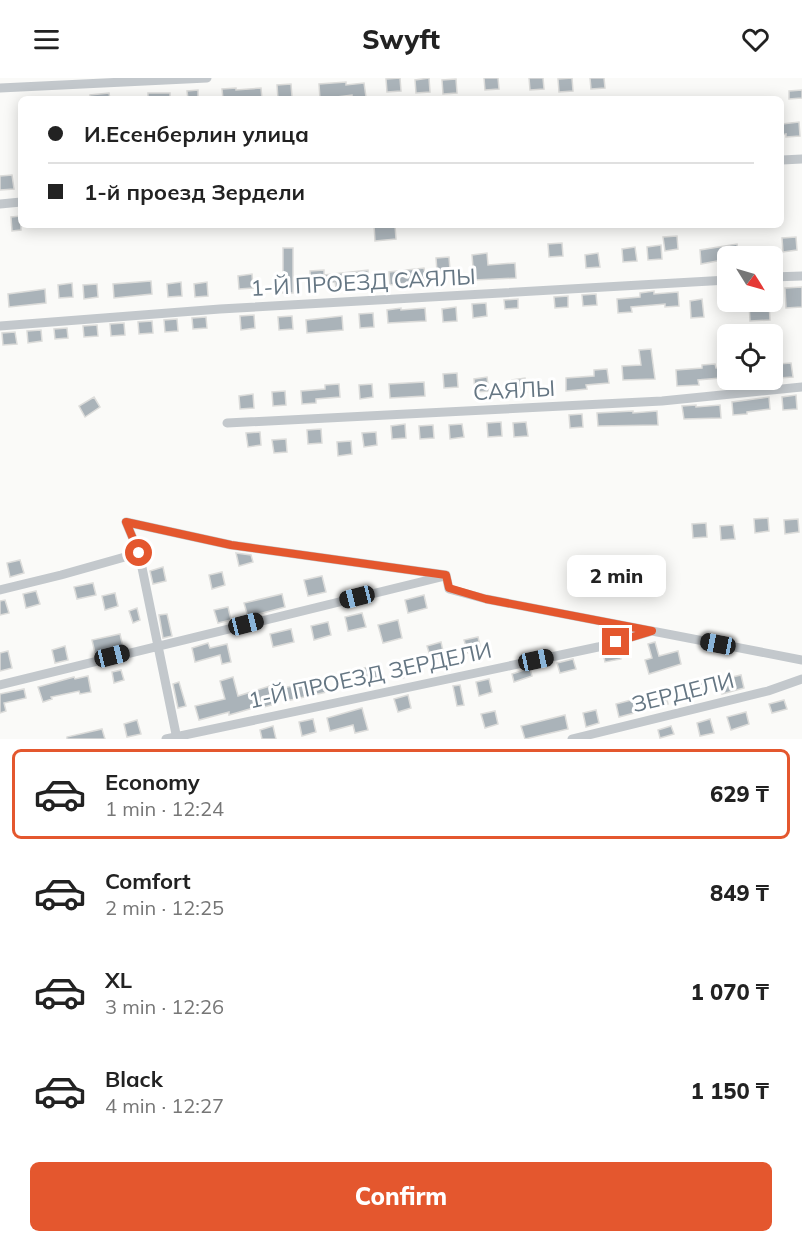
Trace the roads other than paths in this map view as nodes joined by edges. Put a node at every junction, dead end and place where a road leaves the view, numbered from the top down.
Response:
1 (207, 78) edge
2 (0, 88) edge
3 (802, 159) edge
4 (784, 160) edge
5 (18, 202) edge
6 (0, 204) edge
7 (802, 276) edge
8 (783, 277) edge
9 (717, 281) edge
10 (0, 326) edge
11 (802, 387) edge
12 (227, 423) dead end
13 (139, 553) junction
14 (446, 575) junction
15 (0, 590) edge
16 (652, 631) junction
17 (157, 645) junction
18 (802, 660) edge
19 (802, 679) edge
20 (0, 685) edge
21 (173, 738) edge
22 (572, 739) edge

1 - 2 street
3 - 4 street
5 - 6 street
7 - 8 street
9 - 10 street, 1-Й ПРОЕЗД САЯЛЫ
11 - 12 street, САЯЛЫ
13 - 14 street
13 - 15 street
13 - 17 street
14 - 16 street
14 - 17 street
16 - 18 street
16 - 21 street, 1-Й ПРОЕЗД ЗЕРДЕЛИ
17 - 20 street
17 - 21 street
19 - 22 street, ЗЕРДЕЛИ

